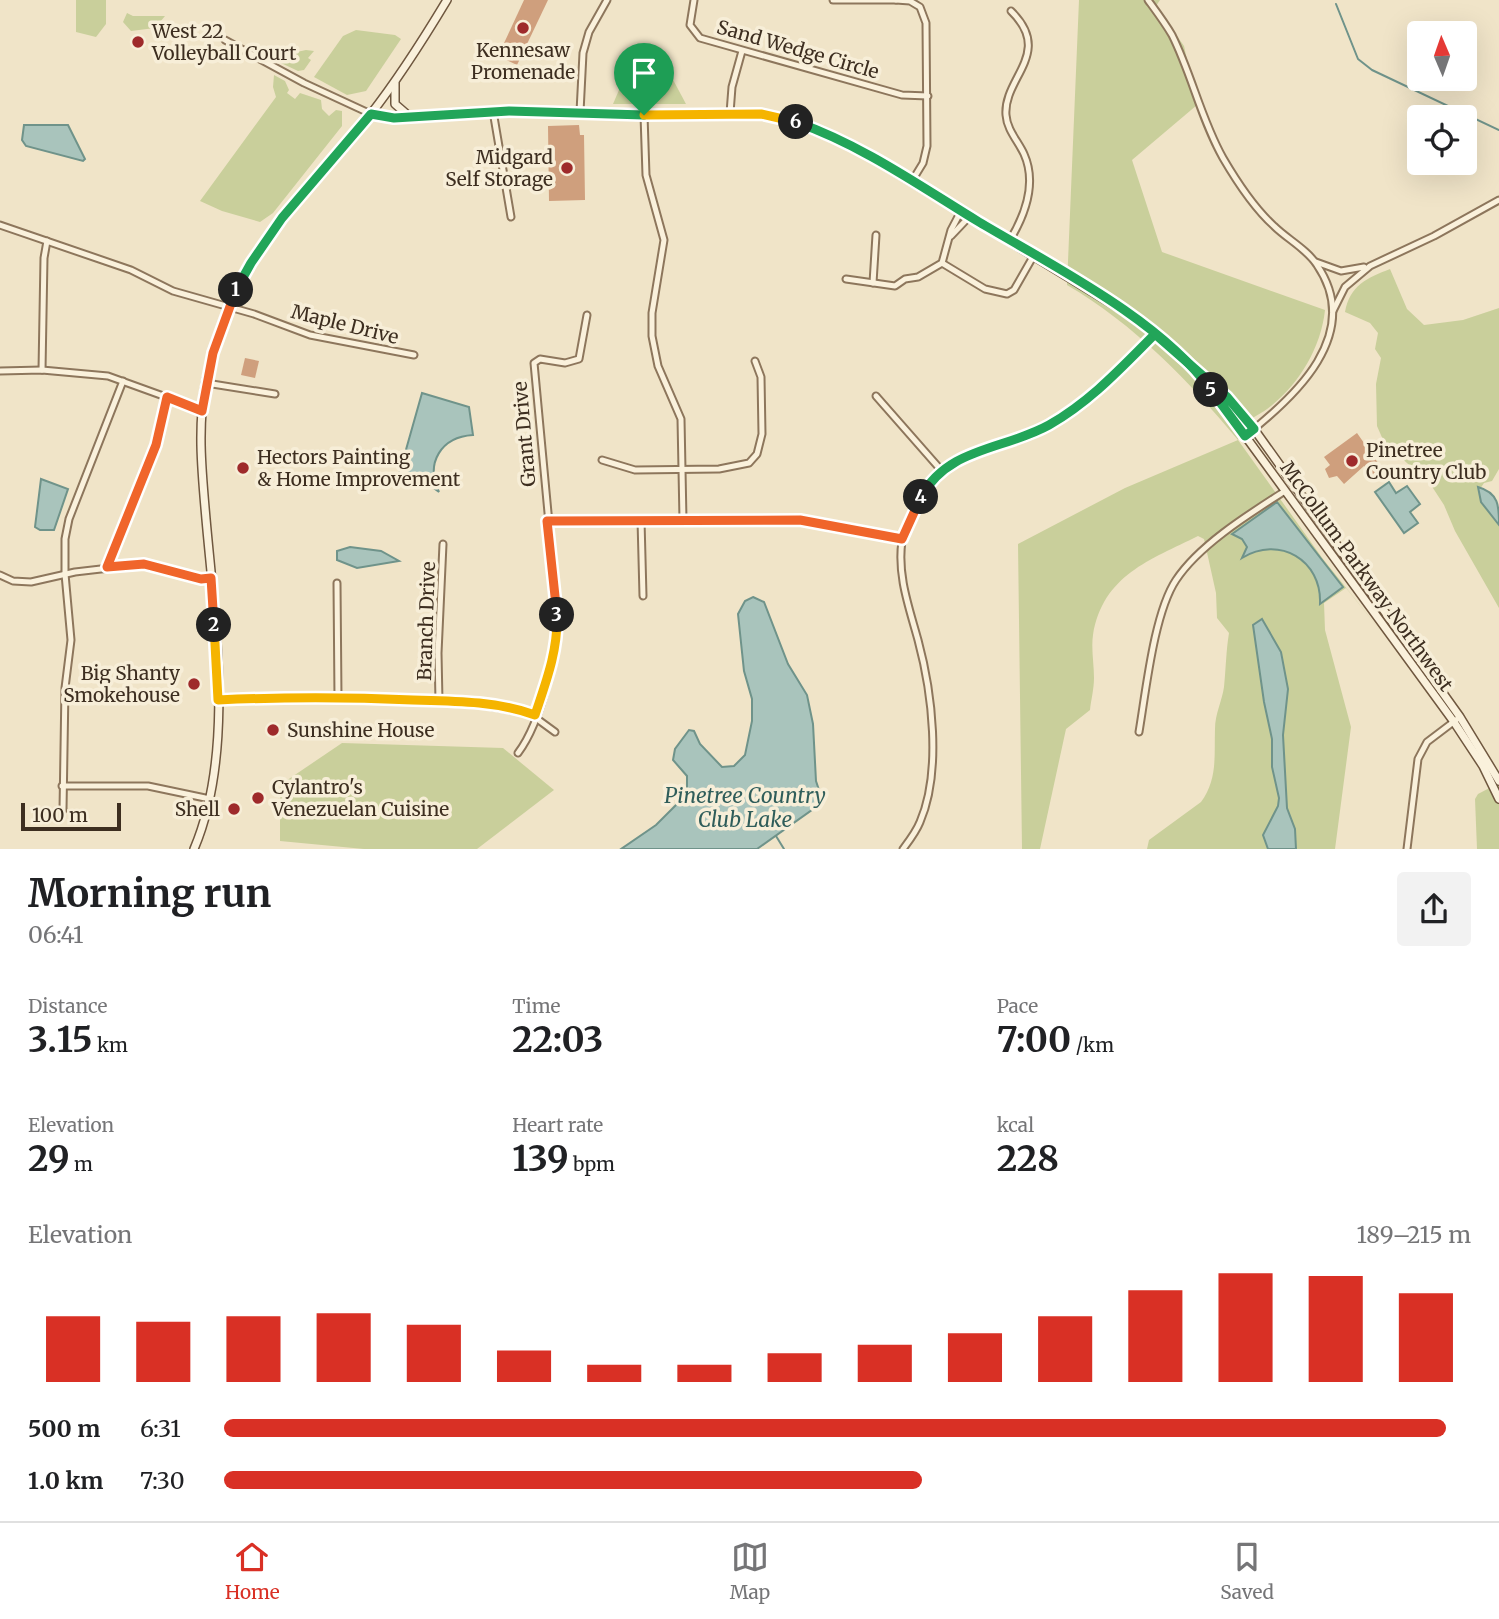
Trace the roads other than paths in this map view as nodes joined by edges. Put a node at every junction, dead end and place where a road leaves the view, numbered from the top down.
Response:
1 (446, 0) edge
2 (607, 0) edge
3 (694, 0) edge
4 (833, 0) edge
5 (896, 0) edge
6 (1148, 0) edge
7 (1011, 11) dead end
8 (225, 40) dead end
9 (742, 51) junction
10 (395, 82) junction
11 (928, 96) junction
12 (493, 111) junction
13 (580, 112) junction
14 (730, 113) junction
15 (371, 114) junction
16 (644, 115) junction
17 (411, 117) junction
18 (912, 181) junction
19 (1499, 200) edge
20 (961, 211) junction
21 (970, 216) junction
22 (512, 217) dead end
23 (0, 225) edge
24 (876, 235) dead end
25 (951, 236) junction
26 (1010, 240) junction
27 (47, 241) junction
28 (1034, 255) junction
29 (1316, 262) junction
30 (942, 263) junction
31 (1370, 266) junction
32 (846, 279) dead end
33 (873, 283) junction
34 (229, 306) junction
35 (1333, 311) junction
36 (587, 315) dead end
37 (1155, 334) junction
38 (414, 355) dead end
39 (755, 361) dead end
40 (42, 370) junction
41 (0, 371) edge
42 (1202, 377) junction
43 (123, 382) junction
44 (206, 383) junction
45 (275, 394) dead end
46 (876, 396) dead end
47 (167, 397) junction
48 (202, 411) junction
49 (1254, 429) junction
50 (1245, 436) junction
51 (602, 460) dead end
52 (682, 469) junction
53 (942, 470) junction
54 (1285, 491) junction
55 (641, 520) junction
56 (683, 520) junction
57 (547, 521) junction
58 (902, 539) junction
59 (443, 544) dead end
60 (107, 567) junction
61 (65, 574) junction
62 (0, 575) edge
63 (211, 578) junction
64 (337, 583) dead end
65 (643, 596) dead end
66 (338, 698) junction
67 (218, 700) junction
68 (439, 701) junction
69 (535, 715) junction
70 (1457, 720) junction
71 (555, 732) dead end
72 (1139, 732) dead end
73 (518, 753) dead end
74 (1499, 781) edge
75 (62, 786) junction
76 (210, 799) junction
77 (1499, 799) edge
78 (63, 810) dead end
79 (194, 849) edge
80 (903, 849) edge
81 (1407, 849) edge

1 - 10 street
2 - 13 street
3 - 9 street, Sand Wedge Circle
4 - 5 street
5 - 11 street
6 - 29 street
7 - 26 street
8 - 15 street
9 - 11 street, Sand Wedge Circle
9 - 14 street
10 - 15 street
10 - 17 street
11 - 18 street
12 - 13 street, McCollum Parkway Northwest
12 - 17 street, McCollum Parkway Northwest
12 - 22 street
13 - 16 street, McCollum Parkway Northwest
14 - 16 street, McCollum Parkway Northwest
14 - 18 street, McCollum Parkway Northwest
15 - 17 street, McCollum Parkway Northwest
15 - 34 street
16 - 52 street
18 - 20 street, McCollum Parkway Northwest
19 - 31 street
20 - 21 street, McCollum Parkway Northwest
20 - 25 street
21 - 25 street
21 - 26 street, McCollum Parkway Northwest
23 - 27 street, Maple Drive
24 - 33 street
25 - 30 street
26 - 28 street, McCollum Parkway Northwest
27 - 34 street, Maple Drive
27 - 40 street
28 - 30 street
28 - 37 street, McCollum Parkway Northwest
29 - 31 street
29 - 35 street
30 - 33 street
31 - 35 street
32 - 33 street
34 - 38 street, Maple Drive
34 - 44 street
35 - 49 street
36 - 57 street, Grant Drive
37 - 42 street, McCollum Parkway Northwest
37 - 53 street
39 - 52 street
40 - 41 street
40 - 43 street
42 - 49 street, McCollum Parkway Northwest
42 - 50 street, McCollum Parkway Northwest
43 - 47 street
43 - 61 street
44 - 45 street
44 - 48 street
46 - 53 street
47 - 48 street
47 - 60 street
48 - 63 street
49 - 50 street
49 - 70 street, McCollum Parkway Northwest
50 - 54 street, McCollum Parkway Northwest
51 - 52 street
52 - 56 street
53 - 58 street
54 - 70 street, McCollum Parkway Northwest
54 - 72 street
55 - 56 street
55 - 57 street
55 - 65 street
56 - 58 street
57 - 69 street, Grant Drive
58 - 80 street
59 - 68 street, Branch Drive
60 - 61 street
60 - 63 street
61 - 62 street
61 - 75 street
63 - 67 street
64 - 66 street
66 - 67 street
66 - 68 street
67 - 76 street
68 - 69 street
69 - 71 street
69 - 73 street, Grant Drive
70 - 74 street, McCollum Parkway Northwest
70 - 77 street, McCollum Parkway Northwest
70 - 81 street
75 - 76 street
75 - 78 street
76 - 79 street

